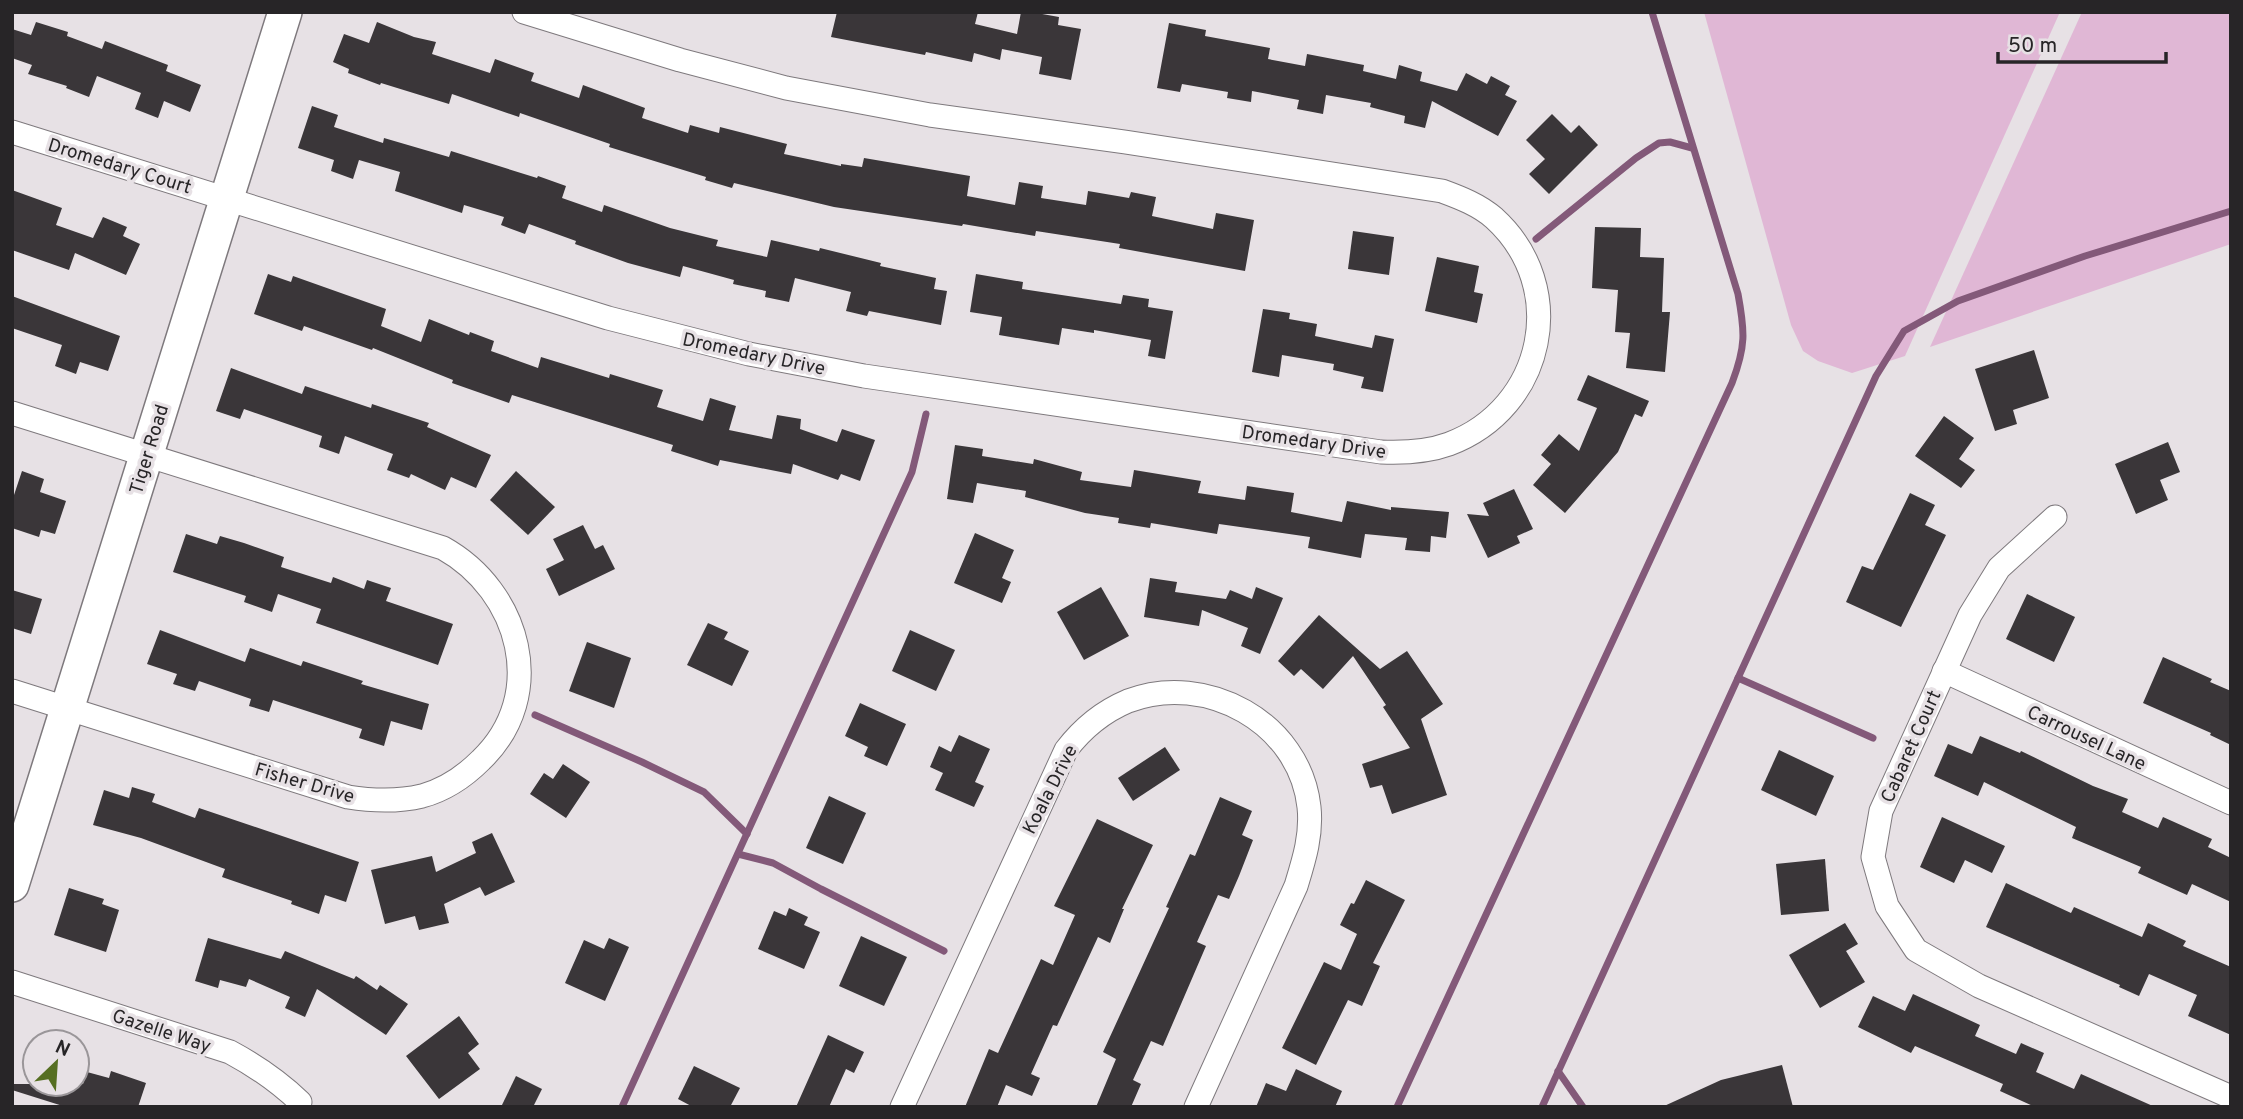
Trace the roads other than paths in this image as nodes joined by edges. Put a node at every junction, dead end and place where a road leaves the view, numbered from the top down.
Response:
1 (285, 12) edge
2 (524, 12) edge
3 (12, 132) edge
4 (227, 199) junction
5 (12, 413) edge
6 (146, 456) junction
7 (2055, 517) dead end
8 (1944, 671) junction
9 (12, 691) edge
10 (68, 709) junction
11 (2231, 803) edge
12 (12, 885) edge
13 (12, 982) edge
14 (2231, 1097) edge
15 (300, 1101) dead end
16 (902, 1107) edge
17 (1196, 1107) edge

1 - 4 street, Tiger Road
2 - 4 street, Dromedary Drive
3 - 4 street, Dromedary Court
4 - 6 street, Tiger Road
5 - 6 street, Fisher Drive
6 - 10 street, Tiger Road
6 - 10 street, Fisher Drive
7 - 8 street, Cabaret Court
8 - 11 street, Carrousel Lane
8 - 14 street, Cabaret Court
9 - 10 street, Fisher Drive
10 - 12 street, Tiger Road
13 - 15 street, Gazelle Way
16 - 17 street, Koala Drive

